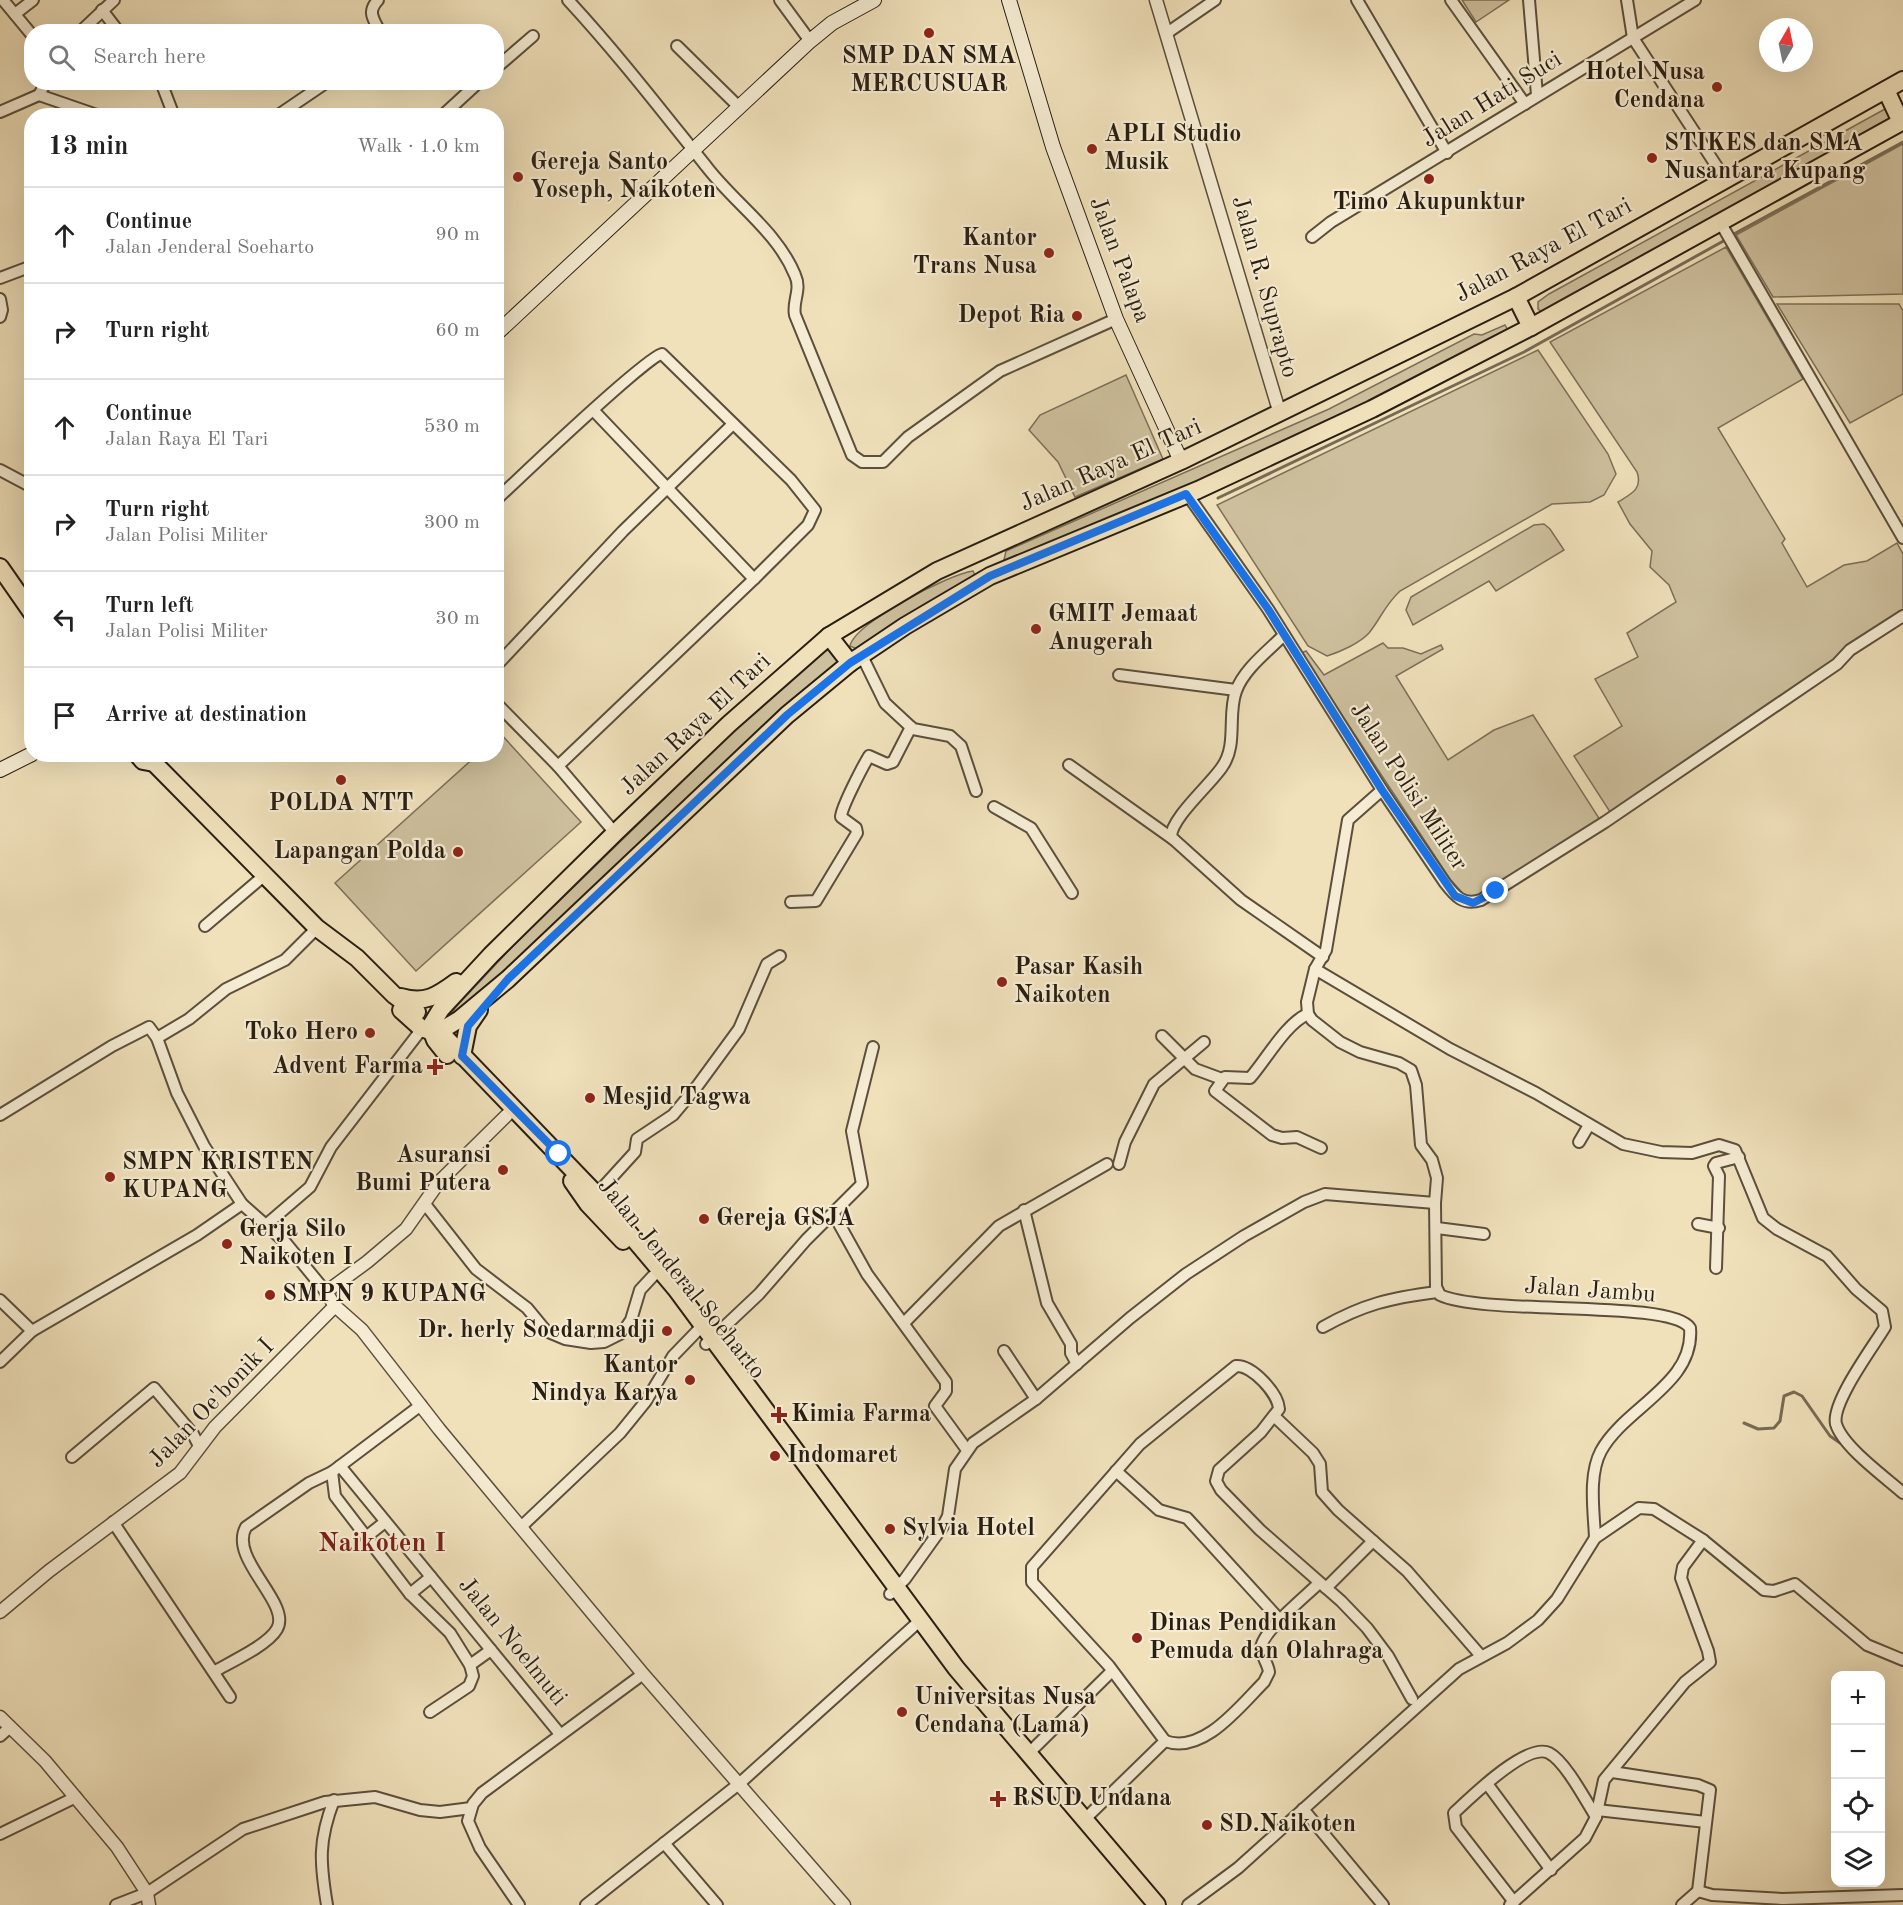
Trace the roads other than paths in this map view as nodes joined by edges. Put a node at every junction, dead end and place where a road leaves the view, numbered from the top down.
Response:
1 (3, 0) edge
2 (33, 0) edge
3 (114, 0) edge
4 (378, 0) edge
5 (568, 0) edge
6 (780, 0) edge
7 (1010, 0) edge
8 (1156, 0) edge
9 (1215, 0) edge
10 (1357, 0) edge
11 (1450, 0) edge
12 (1528, 0) edge
13 (1628, 0) edge
14 (1695, 0) edge
15 (873, 1) edge
16 (102, 10) junction
17 (15, 14) junction
18 (88, 24) edge
19 (113, 24) edge
20 (376, 24) edge
21 (24, 25) edge
22 (1167, 33) junction
23 (533, 36) dead end
24 (1633, 38) junction
25 (810, 41) junction
26 (677, 46) dead end
27 (504, 61) edge
28 (1903, 80) edge
29 (42, 90) edge
30 (164, 90) edge
31 (315, 90) edge
32 (470, 90) edge
33 (1886, 90) junction
34 (39, 95) junction
35 (1537, 95) junction
36 (1525, 104) junction
37 (77, 108) edge
38 (171, 108) edge
39 (289, 108) edge
40 (451, 108) edge
41 (739, 108) junction
42 (0, 112) edge
43 (1902, 121) edge
44 (694, 149) junction
45 (1447, 153) junction
46 (1725, 179) junction
47 (1723, 226) junction
48 (1312, 237) dead end
49 (24, 269) edge
50 (0, 278) edge
51 (1516, 297) junction
52 (0, 299) edge
53 (0, 317) edge
54 (1116, 319) junction
55 (504, 323) edge
56 (1531, 327) junction
57 (594, 411) junction
58 (1280, 414) junction
59 (734, 424) junction
60 (1181, 461) junction
61 (0, 470) edge
62 (24, 484) edge
63 (667, 489) junction
64 (504, 493) edge
65 (1186, 494) junction
66 (1903, 538) edge
67 (978, 552) junction
68 (0, 567) edge
69 (990, 576) junction
70 (754, 579) junction
71 (24, 602) edge
72 (1903, 616) edge
73 (1284, 635) junction
74 (830, 636) junction
75 (504, 657) edge
76 (856, 660) junction
77 (1119, 675) dead end
78 (1236, 690) junction
79 (504, 711) edge
80 (911, 727) junction
81 (24, 758) edge
82 (156, 762) edge
83 (1069, 765) dead end
84 (558, 766) junction
85 (0, 770) edge
86 (1382, 790) junction
87 (976, 791) dead end
88 (994, 807) dead end
89 (615, 833) junction
90 (1173, 839) junction
91 (266, 874) junction
92 (1072, 893) dead end
93 (791, 902) dead end
94 (205, 926) dead end
95 (317, 927) junction
96 (491, 955) junction
97 (780, 956) dead end
98 (1323, 957) junction
99 (1315, 969) junction
100 (508, 979) junction
101 (395, 1001) junction
102 (1308, 1014) junction
103 (431, 1029) junction
104 (1162, 1036) dead end
105 (157, 1038) junction
106 (1204, 1042) dead end
107 (873, 1047) dead end
108 (454, 1055) junction
109 (1182, 1061) junction
110 (1222, 1079) junction
111 (0, 1115) edge
112 (507, 1115) junction
113 (1588, 1125) junction
114 (1579, 1142) dead end
115 (1321, 1148) dead end
116 (1739, 1157) junction
117 (1107, 1164) dead end
118 (1119, 1164) dead end
119 (592, 1199) junction
120 (1435, 1203) junction
121 (242, 1204) junction
122 (425, 1204) junction
123 (1024, 1210) junction
124 (833, 1213) junction
125 (267, 1224) junction
126 (1698, 1224) dead end
127 (1437, 1228) junction
128 (1719, 1228) junction
129 (1484, 1234) dead end
130 (1716, 1268) dead end
131 (653, 1276) junction
132 (326, 1292) junction
133 (1437, 1292) junction
134 (0, 1300) edge
135 (335, 1306) junction
136 (904, 1323) junction
137 (1323, 1327) dead end
138 (32, 1331) junction
139 (704, 1335) junction
140 (1004, 1351) dead end
141 (0, 1362) edge
142 (1077, 1364) junction
143 (1036, 1399) junction
144 (421, 1405) junction
145 (1275, 1417) junction
146 (199, 1446) junction
147 (967, 1450) junction
148 (72, 1457) dead end
149 (336, 1469) junction
150 (1116, 1471) junction
151 (1903, 1493) edge
152 (113, 1522) junction
153 (385, 1522) junction
154 (522, 1526) junction
155 (366, 1537) junction
156 (1595, 1538) junction
157 (1703, 1540) junction
158 (1373, 1541) junction
159 (431, 1577) junction
160 (1322, 1586) junction
161 (894, 1591) junction
162 (410, 1594) junction
163 (0, 1612) edge
164 (1280, 1620) junction
165 (915, 1626) junction
166 (491, 1650) junction
167 (1481, 1656) junction
168 (1903, 1660) edge
169 (470, 1665) junction
170 (215, 1671) junction
171 (1112, 1671) junction
172 (962, 1673) junction
173 (643, 1674) junction
174 (231, 1697) dead end
175 (1412, 1699) dead end
176 (429, 1712) dead end
177 (0, 1718) edge
178 (5, 1732) edge
179 (560, 1734) junction
180 (1165, 1741) junction
181 (1029, 1753) junction
182 (1612, 1772) junction
183 (740, 1783) junction
184 (1488, 1785) junction
185 (76, 1797) junction
186 (334, 1800) junction
187 (471, 1808) junction
188 (1303, 1809) junction
189 (1597, 1813) junction
190 (1085, 1819) junction
191 (1706, 1822) junction
192 (0, 1834) edge
193 (664, 1843) junction
194 (1551, 1870) junction
195 (1698, 1891) junction
196 (1903, 1894) edge
197 (148, 1899) edge
198 (1512, 1903) edge
199 (116, 1905) edge
200 (327, 1905) edge
201 (519, 1905) edge
202 (586, 1905) edge
203 (717, 1905) edge
204 (844, 1905) edge
205 (1158, 1905) edge
206 (1188, 1905) edge
207 (1383, 1905) edge
208 (1682, 1905) edge

1 - 17 street
2 - 17 street
3 - 16 street
4 - 20 street
5 - 44 street
6 - 25 street
7 - 54 main road, Jalan Palapa
8 - 22 street, Jalan R. Suprapto
9 - 22 street
10 - 45 street
11 - 36 street
12 - 35 street
13 - 24 street
14 - 24 street, Jalan Hati Suci
15 - 25 main road
16 - 18 street
16 - 19 street
17 - 21 street
22 - 58 street, Jalan R. Suprapto
23 - 27 street
24 - 35 street, Jalan Hati Suci
24 - 46 street
25 - 41 main road
26 - 41 street
28 - 33 main road, Jalan Raya El Tari
29 - 34 street
30 - 38 street
31 - 39 street
32 - 40 street
33 - 43 main road
33 - 46 main road, Jalan Raya El Tari
34 - 37 street
34 - 42 street
35 - 36 street, Jalan Hati Suci
36 - 45 street, Jalan Hati Suci
41 - 44 main road
43 - 47 main road
44 - 54 street
44 - 55 main road
45 - 48 street, Jalan Hati Suci
46 - 51 main road, Jalan Raya El Tari
47 - 56 main road
47 - 66 street
49 - 50 street
51 - 56 main road
51 - 58 main road, Jalan Raya El Tari
52 - 53 street
54 - 60 main road, Jalan Palapa
56 - 65 main road
57 - 59 street
57 - 63 street
57 - 64 street
58 - 60 main road, Jalan Raya El Tari
59 - 63 street
59 - 70 street
60 - 67 main road, Jalan Raya El Tari
61 - 62 street
63 - 70 street
63 - 75 street
65 - 69 main road
65 - 73 street, Jalan Polisi Militer
67 - 69 main road
67 - 74 main road, Jalan Raya El Tari
68 - 71 main road
69 - 76 main road
70 - 84 street
72 - 86 street, Jalan Polisi Militer
73 - 78 street
73 - 86 street, Jalan Polisi Militer
74 - 76 main road
74 - 89 main road, Jalan Raya El Tari
76 - 80 street
76 - 100 main road
77 - 78 street
78 - 90 street
79 - 84 street
80 - 87 street
80 - 93 street
81 - 85 main road
82 - 91 main road, Jalan Jenderal Soeharto
83 - 90 street
84 - 89 street
86 - 98 street
88 - 92 street
89 - 96 main road, Jalan Raya El Tari
90 - 98 street
91 - 94 street
91 - 95 main road, Jalan Jenderal Soeharto
95 - 101 main road, Jalan Jenderal Soeharto
95 - 105 street
96 - 101 main road
96 - 103 main road, Jalan Raya El Tari
97 - 119 street
98 - 99 street
99 - 102 street
99 - 113 street
100 - 103 main road
100 - 108 main road
101 - 103 main road, Jalan Jenderal Soeharto
102 - 110 street
102 - 120 street
103 - 108 main road, Jalan Jenderal Soeharto
103 - 125 street
104 - 109 street
105 - 111 street
105 - 121 street
106 - 109 street
107 - 124 street
108 - 112 main road, Jalan Jenderal Soeharto
108 - 119 main road, Jalan Jenderal Soeharto
109 - 110 street
109 - 118 street
110 - 115 street
112 - 119 main road, Jalan Jenderal Soeharto
112 - 122 street
113 - 114 street
113 - 116 street
116 - 128 street
116 - 151 street
117 - 123 street
119 - 131 main road, Jalan Jenderal Soeharto
119 - 139 main road, Jalan Jenderal Soeharto
120 - 127 street
120 - 142 street
121 - 125 street
121 - 138 street
122 - 131 street
122 - 132 street
123 - 136 street
123 - 142 street
124 - 136 street
124 - 139 street
125 - 132 street
126 - 128 street
127 - 129 street
127 - 133 street
128 - 130 street
131 - 139 main road, Jalan Jenderal Soeharto
132 - 135 street
133 - 137 street
133 - 156 street, Jalan Jambu
134 - 138 street
135 - 144 street
135 - 146 street, Jalan Oe'bonik I
136 - 147 street
138 - 141 street
139 - 154 street
139 - 161 main road, Jalan Jenderal Soeharto
140 - 143 street
142 - 143 street
143 - 147 street
144 - 149 street
144 - 154 street
145 - 150 street
145 - 158 street
145 - 160 street
146 - 148 street
146 - 152 street, Jalan Oe'bonik I
147 - 161 street
149 - 153 street, Jalan Noelmuti
149 - 155 street
149 - 170 street
150 - 164 street
150 - 171 street
152 - 163 street, Jalan Oe'bonik I
152 - 170 street
153 - 155 street
153 - 159 street, Jalan Noelmuti
154 - 173 street
155 - 162 street
156 - 157 street
156 - 167 street
157 - 168 street
157 - 182 street
158 - 160 street
158 - 167 street
159 - 162 street
159 - 166 street, Jalan Noelmuti
160 - 164 street
160 - 175 street
161 - 165 main road, Jalan Jenderal Soeharto
161 - 172 main road, Jalan Jenderal Soeharto
162 - 169 street
164 - 180 street
165 - 172 main road, Jalan Jenderal Soeharto
165 - 183 street
166 - 169 street
166 - 179 street, Jalan Noelmuti
167 - 188 street
169 - 176 street
170 - 174 street
171 - 180 street
171 - 181 street
172 - 181 main road, Jalan Jenderal Soeharto
173 - 179 street
173 - 183 street
177 - 178 street
178 - 185 street
179 - 187 street
180 - 190 street
181 - 190 main road, Jalan Jenderal Soeharto
182 - 189 street
182 - 191 street
183 - 193 street
183 - 204 street
184 - 189 street
184 - 194 street
184 - 198 street
185 - 192 street
185 - 197 street
186 - 187 street
186 - 197 street
186 - 200 street
187 - 201 street
188 - 206 street
188 - 207 street
189 - 191 street
189 - 194 street
190 - 205 main road, Jalan Jenderal Soeharto
191 - 195 street
193 - 202 street
193 - 203 street
194 - 198 street
195 - 196 street
195 - 208 street
197 - 199 street

